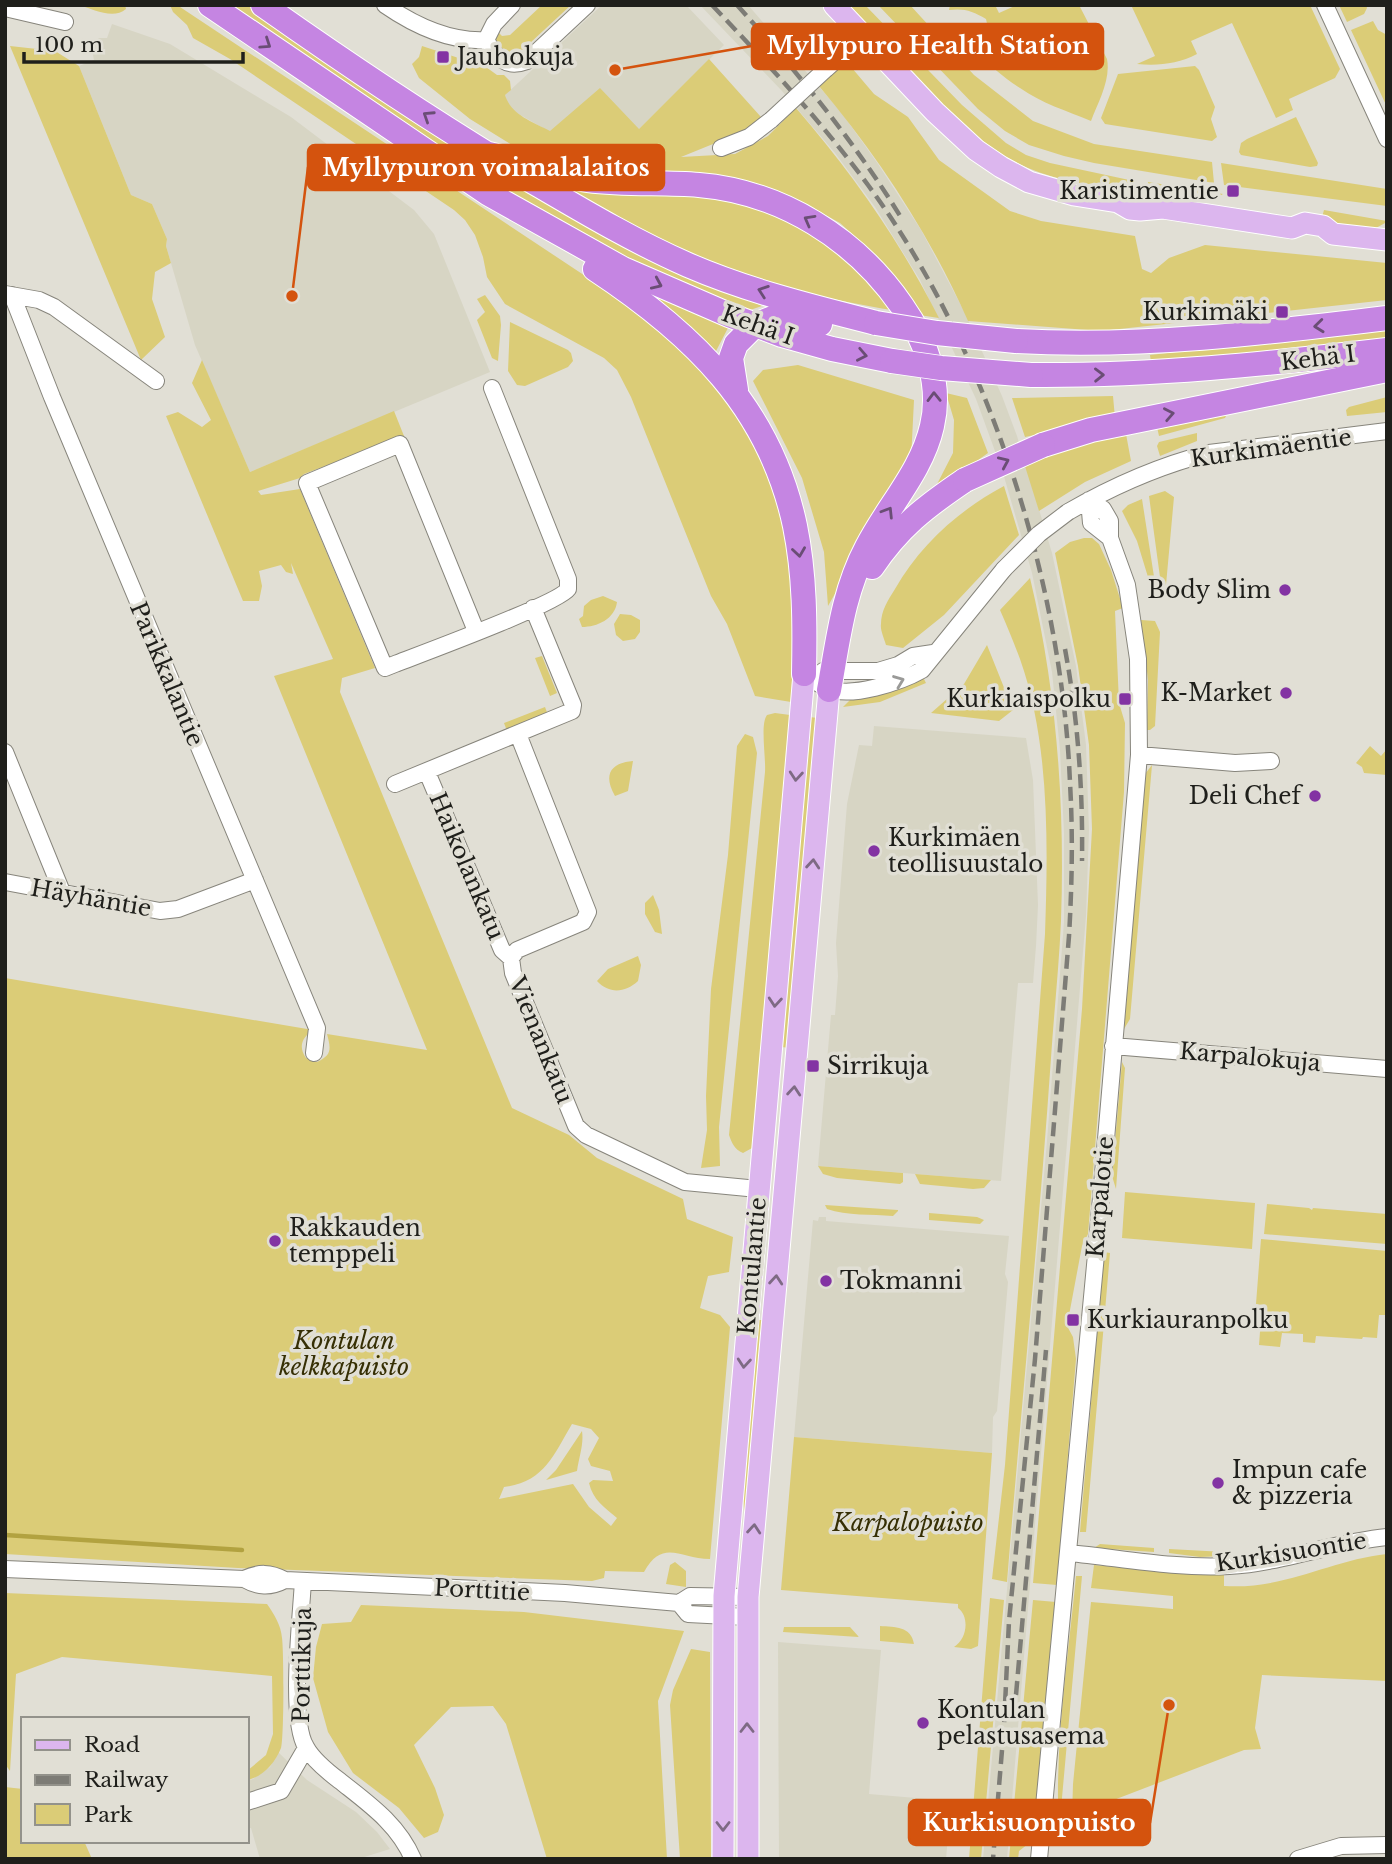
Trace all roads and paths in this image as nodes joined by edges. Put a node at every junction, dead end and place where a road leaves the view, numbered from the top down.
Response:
1 (210, 5) edge
2 (262, 5) edge
3 (385, 5) edge
4 (512, 5) edge
5 (587, 5) edge
6 (834, 5) edge
7 (1325, 5) edge
8 (5, 8) edge
9 (65, 22) dead end
10 (863, 36) junction
11 (486, 40) junction
12 (1387, 139) edge
13 (721, 148) dead end
14 (485, 153) junction
15 (488, 194) junction
16 (1387, 240) edge
17 (9, 294) edge
18 (1387, 318) edge
19 (876, 323) junction
20 (755, 325) junction
21 (1387, 350) edge
22 (1387, 370) edge
23 (156, 381) dead end
24 (492, 388) dead end
25 (737, 394) junction
26 (1387, 431) edge
27 (1089, 500) junction
28 (533, 608) junction
29 (842, 619) junction
30 (476, 631) junction
31 (804, 674) junction
32 (831, 680) junction
33 (518, 734) junction
34 (5, 752) edge
35 (1139, 755) junction
36 (1271, 761) dead end
37 (427, 772) junction
38 (394, 784) dead end
39 (255, 880) junction
40 (5, 882) edge
41 (62, 892) junction
42 (511, 958) junction
43 (1113, 1046) junction
44 (314, 1053) dead end
45 (1387, 1069) edge
46 (758, 1189) junction
47 (1387, 1537) edge
48 (1069, 1553) junction
49 (5, 1569) edge
50 (303, 1581) junction
51 (724, 1607) junction
52 (748, 1607) junction
53 (306, 1748) junction
54 (248, 1802) edge
55 (1387, 1845) edge
56 (413, 1859) edge
57 (723, 1859) edge
58 (748, 1859) edge
59 (1040, 1859) edge
60 (1298, 1859) edge

1 -> 15 highway, Kehä I
14 -> 2 highway, Kehä I
3 - 11 street
4 - 11 street
5 - 11 street
6 - 10 main road
7 - 12 street
8 - 9 street
10 - 13 street, bridge
10 - 16 main road
19 -> 14 highway, Kehä I
29 -> 14 highway
15 -> 20 highway, Kehä I
15 - 25 highway
17 - 23 street
17 - 39 street, Parikkalantie
18 -> 19 highway, Kehä I, bridge
19 - 20 highway
20 -> 21 highway, Kehä I, bridge
20 - 25 highway
29 -> 22 highway, bridge
24 - 28 street
25 -> 31 highway
26 - 27 street, Kurkimäentie
27 - 32 street, Kurkimäentie, bridge
27 - 35 street, Karpalotie
28 - 30 street
28 - 33 street
29 - 32 highway
30 - 30 street
31 - 32 street
31 -> 46 main road, Kontulantie
52 -> 32 main road, Kontulantie
33 - 37 street
33 - 42 street, Vienankatu
34 - 41 street
35 - 36 street
35 - 43 street, Karpalotie
37 - 38 street
37 - 42 street, Haikolankatu
39 - 41 street, Häyhäntie
39 - 44 street, Parikkalantie
40 - 41 street, Häyhäntie
42 - 46 street, Vienankatu
43 - 45 street, Karpalokuja
43 - 48 street, Karpalotie
46 -> 51 main road, Kontulantie
47 - 48 street, Kurkisuontie
48 - 59 street, Karpalotie
49 - 50 street, Porttitie
50 - 51 street, Porttitie
50 - 53 street, Porttikuja
51 - 52 street, Porttitie
51 -> 57 main road, Kontulantie
58 -> 52 main road, Kontulantie
53 - 54 street, Porttikuja
53 - 56 street, Porttikuja
55 - 60 street

